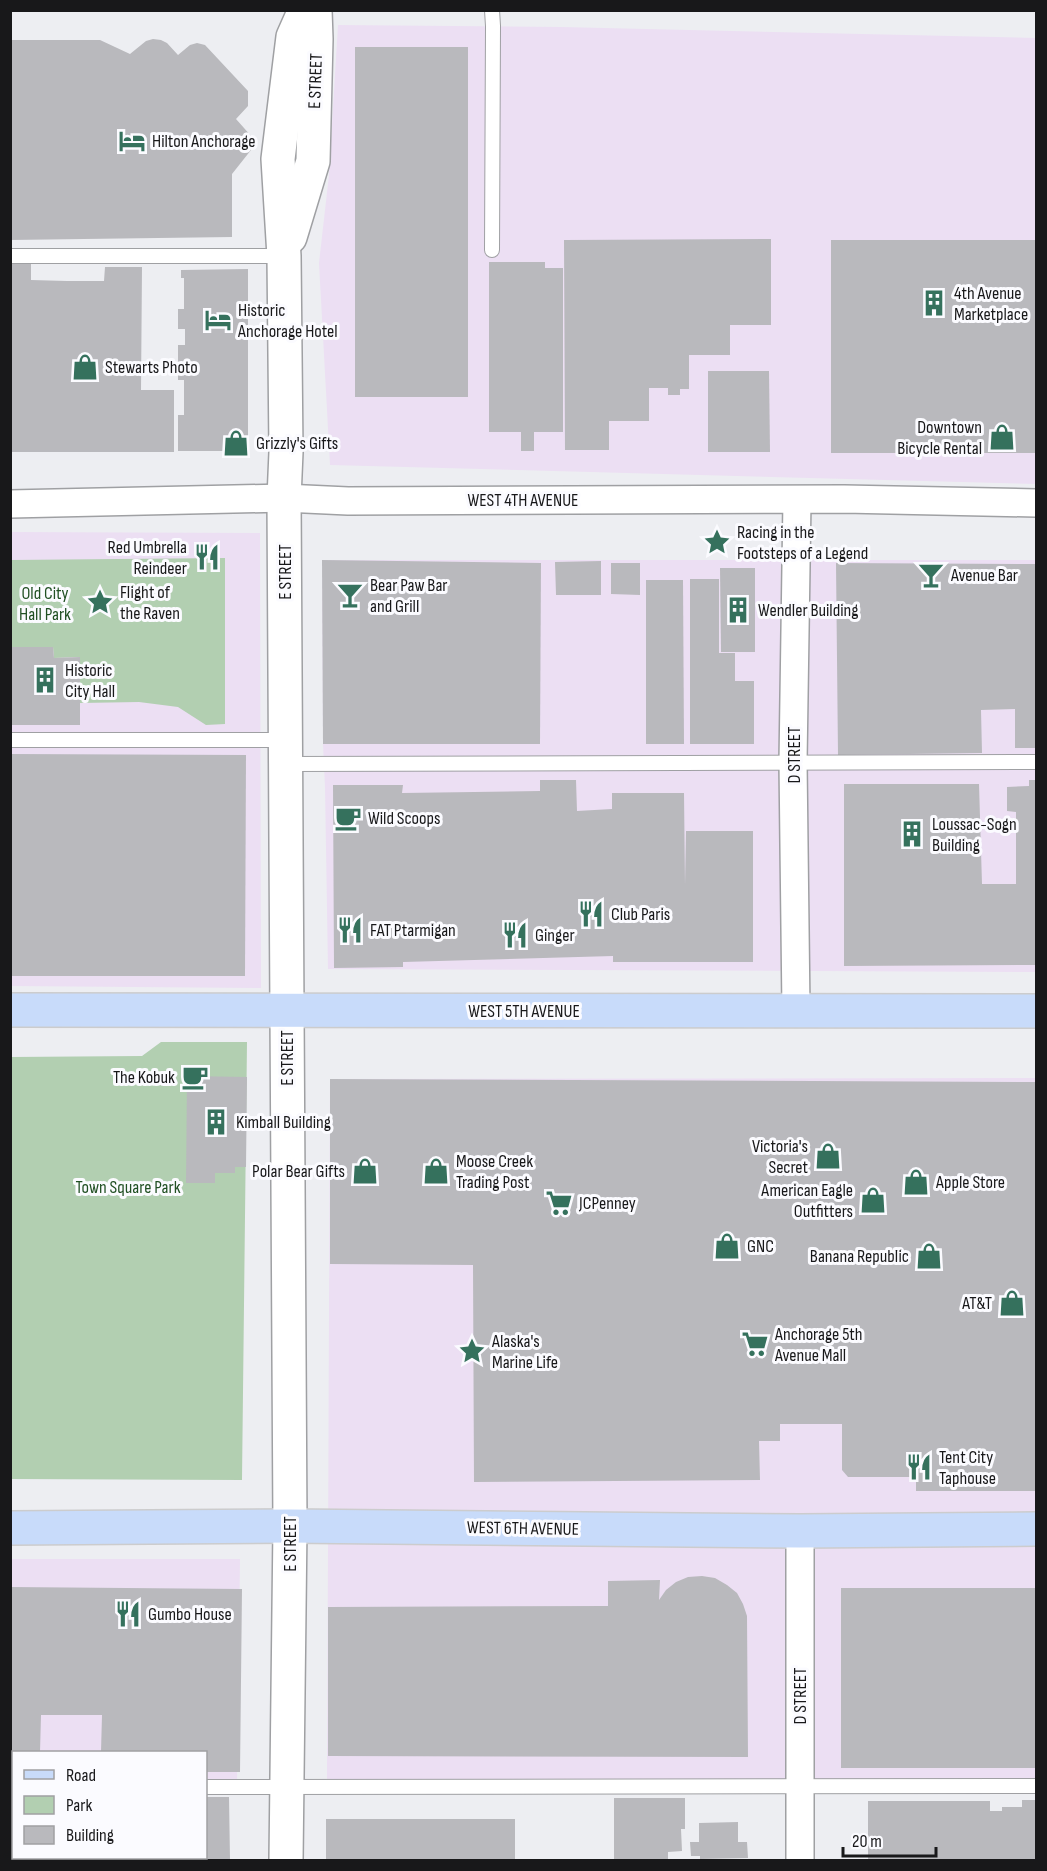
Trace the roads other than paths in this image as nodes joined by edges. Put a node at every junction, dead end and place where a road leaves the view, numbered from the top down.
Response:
1 (305, 10) edge
2 (315, 10) edge
3 (492, 10) edge
4 (492, 250) dead end
5 (284, 255) junction
6 (10, 256) edge
7 (284, 498) junction
8 (797, 500) junction
9 (1036, 503) edge
10 (10, 504) edge
11 (10, 740) edge
12 (286, 752) junction
13 (793, 762) junction
14 (1036, 762) edge
15 (10, 1010) edge
16 (286, 1010) junction
17 (796, 1010) junction
18 (1036, 1011) edge
19 (290, 1526) junction
20 (10, 1528) edge
21 (1036, 1529) edge
22 (800, 1531) junction
23 (800, 1785) junction
24 (207, 1786) edge
25 (287, 1786) junction
26 (1036, 1786) edge
27 (286, 1860) edge
28 (800, 1860) edge

1 - 5 street, E STREET
2 - 5 street, E STREET
3 - 4 lane
5 - 6 lane
5 - 7 street, E STREET
7 - 8 street, WEST 4TH AVENUE
7 - 10 street, WEST 4TH AVENUE
7 - 12 street, E STREET
8 - 9 street, WEST 4TH AVENUE
8 - 13 street, D STREET
11 - 12 lane
12 - 13 lane
12 - 16 street, E STREET
13 - 14 lane
13 - 17 street, D STREET
15 - 16 main road, WEST 5TH AVENUE
16 - 17 main road, WEST 5TH AVENUE
16 - 19 street, E STREET
17 - 18 main road, WEST 5TH AVENUE
19 - 20 main road, WEST 6TH AVENUE
19 - 22 main road, WEST 6TH AVENUE
19 - 25 street, E STREET
21 - 22 main road, WEST 6TH AVENUE
22 - 23 street, D STREET
23 - 25 lane
23 - 26 lane
23 - 28 street, D STREET
24 - 25 lane
25 - 27 street, E STREET

